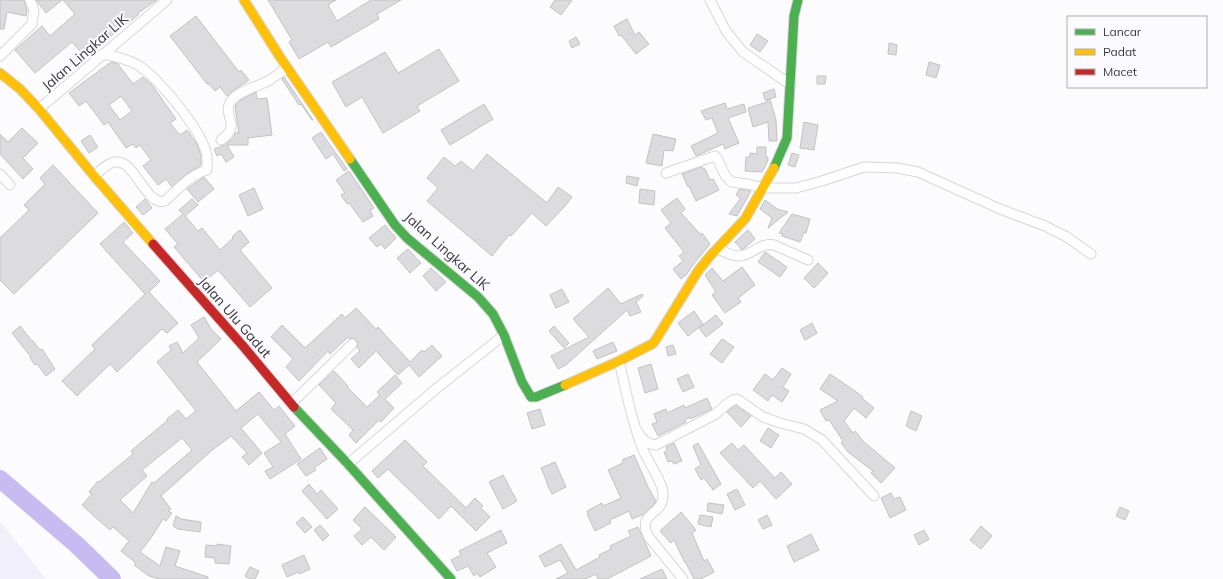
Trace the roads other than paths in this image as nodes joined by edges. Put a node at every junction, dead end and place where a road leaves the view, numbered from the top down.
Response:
1 (30, 0) edge
2 (167, 0) edge
3 (244, 0) edge
4 (710, 0) edge
5 (798, 0) edge
6 (102, 54) junction
7 (0, 56) edge
8 (288, 68) junction
9 (0, 73) edge
10 (791, 85) junction
11 (39, 109) junction
12 (221, 140) dead end
13 (666, 173) dead end
14 (0, 174) edge
15 (94, 176) junction
16 (10, 186) dead end
17 (763, 188) junction
18 (718, 249) junction
19 (1091, 254) dead end
20 (808, 260) dead end
21 (504, 334) junction
22 (352, 344) dead end
23 (619, 361) junction
24 (290, 404) junction
25 (636, 429) junction
26 (348, 464) junction
27 (874, 496) dead end
28 (451, 579) edge
29 (683, 579) edge

1 - 7 street
2 - 6 street, Jalan Lingkar LIK
3 - 8 street, Jalan Lingkar LIK
4 - 10 street
5 - 10 street
6 - 11 street, Jalan Lingkar LIK
6 - 15 street
8 - 12 street
8 - 21 street, Jalan Lingkar LIK
9 - 11 street, Jalan Ulu Gadut
10 - 17 street
11 - 15 street, Jalan Ulu Gadut
13 - 17 street
14 - 16 street
15 - 24 street, Jalan Ulu Gadut
17 - 18 street
17 - 19 street
18 - 20 street
18 - 23 street
21 - 23 street, Jalan Lingkar LIK
21 - 26 street
22 - 24 street
23 - 25 street
24 - 26 street, Jalan Ulu Gadut
25 - 27 street
25 - 29 street
26 - 28 street, Jalan Ulu Gadut

